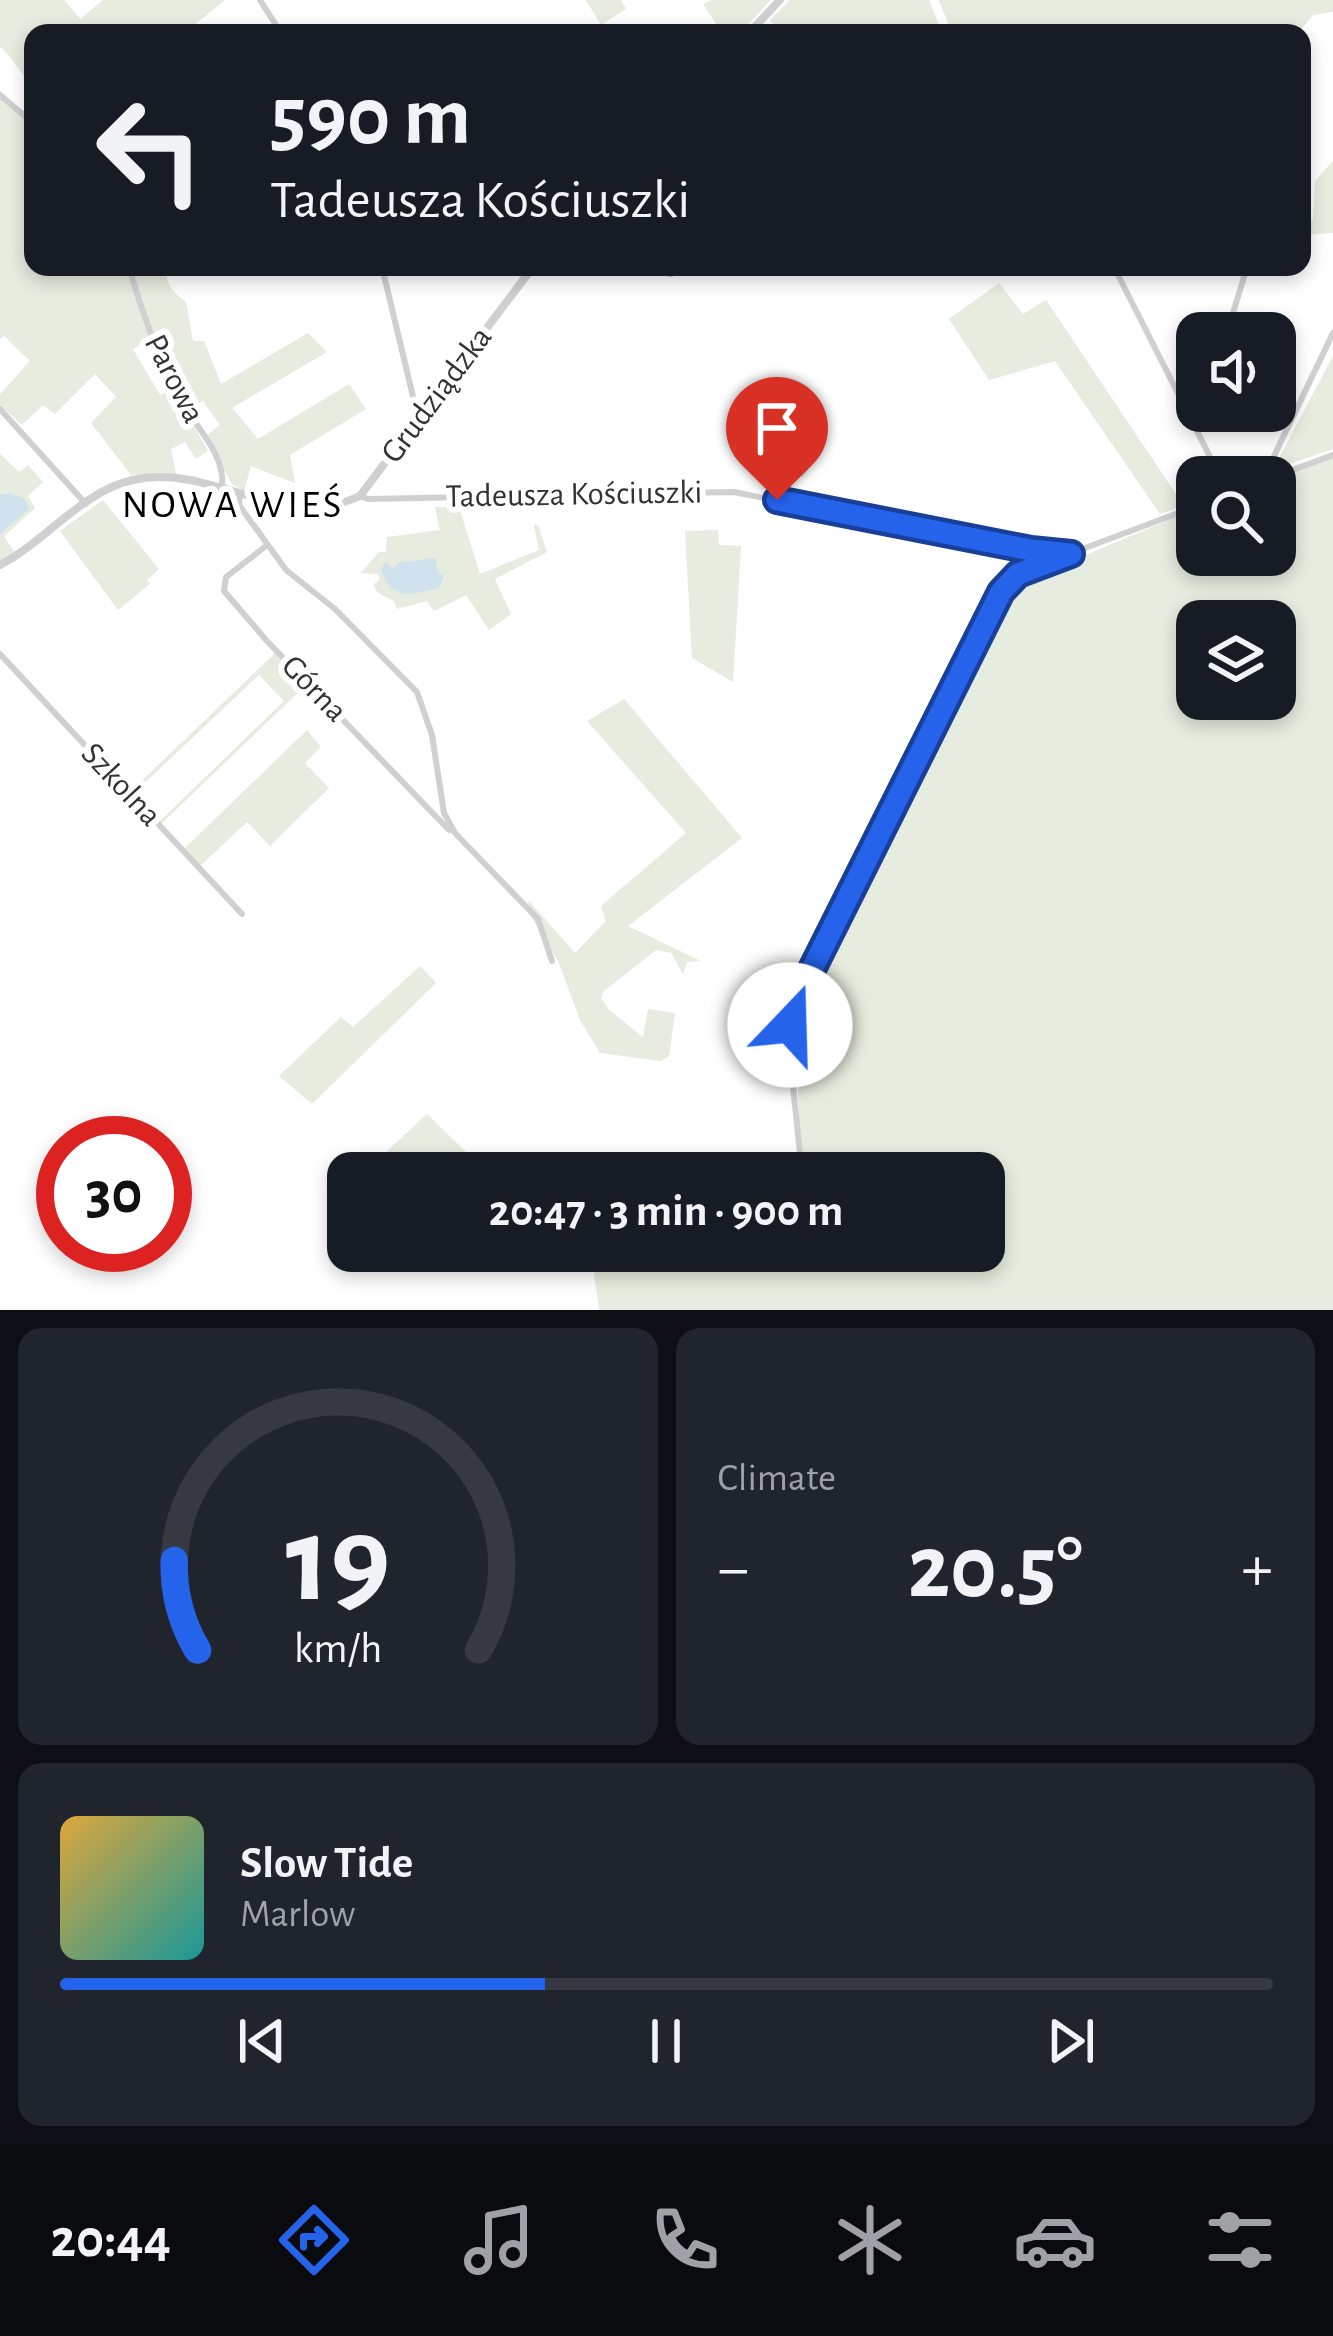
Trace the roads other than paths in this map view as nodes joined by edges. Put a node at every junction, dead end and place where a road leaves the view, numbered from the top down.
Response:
1 (780, 0) edge
2 (757, 24) edge
3 (0, 95) edge
4 (24, 115) edge
5 (132, 276) edge
6 (384, 276) edge
7 (525, 276) edge
8 (1119, 276) edge
9 (1244, 276) edge
10 (1233, 312) edge
11 (1333, 333) edge
12 (1176, 389) edge
13 (0, 410) edge
14 (422, 415) junction
15 (1333, 455) edge
16 (1274, 456) edge
17 (1296, 469) edge
18 (222, 488) junction
19 (240, 495) junction
20 (360, 496) junction
21 (86, 504) junction
22 (1176, 514) edge
23 (266, 546) junction
24 (1071, 554) junction
25 (0, 565) edge
26 (0, 655) edge
27 (453, 830) junction
28 (242, 914) dead end
29 (552, 961) dead end
30 (800, 1152) edge

1 - 2 street
3 - 4 street
5 - 18 street, Parowa
6 - 14 street
7 - 14 street, Grudziądzka
8 - 12 street
9 - 10 street
11 - 16 street
13 - 21 street
14 - 20 street, Grudziądzka
15 - 17 street
18 - 19 street, Grudziądzka
18 - 21 street, Grudziądzka
19 - 20 street, Grudziądzka
19 - 23 street
20 - 24 street, Tadeusza Kościuszki
21 - 25 street, Grudziądzka
22 - 24 street
23 - 27 street
23 - 27 street, Górna
24 - 30 street
26 - 28 street, Szkolna
27 - 29 street

